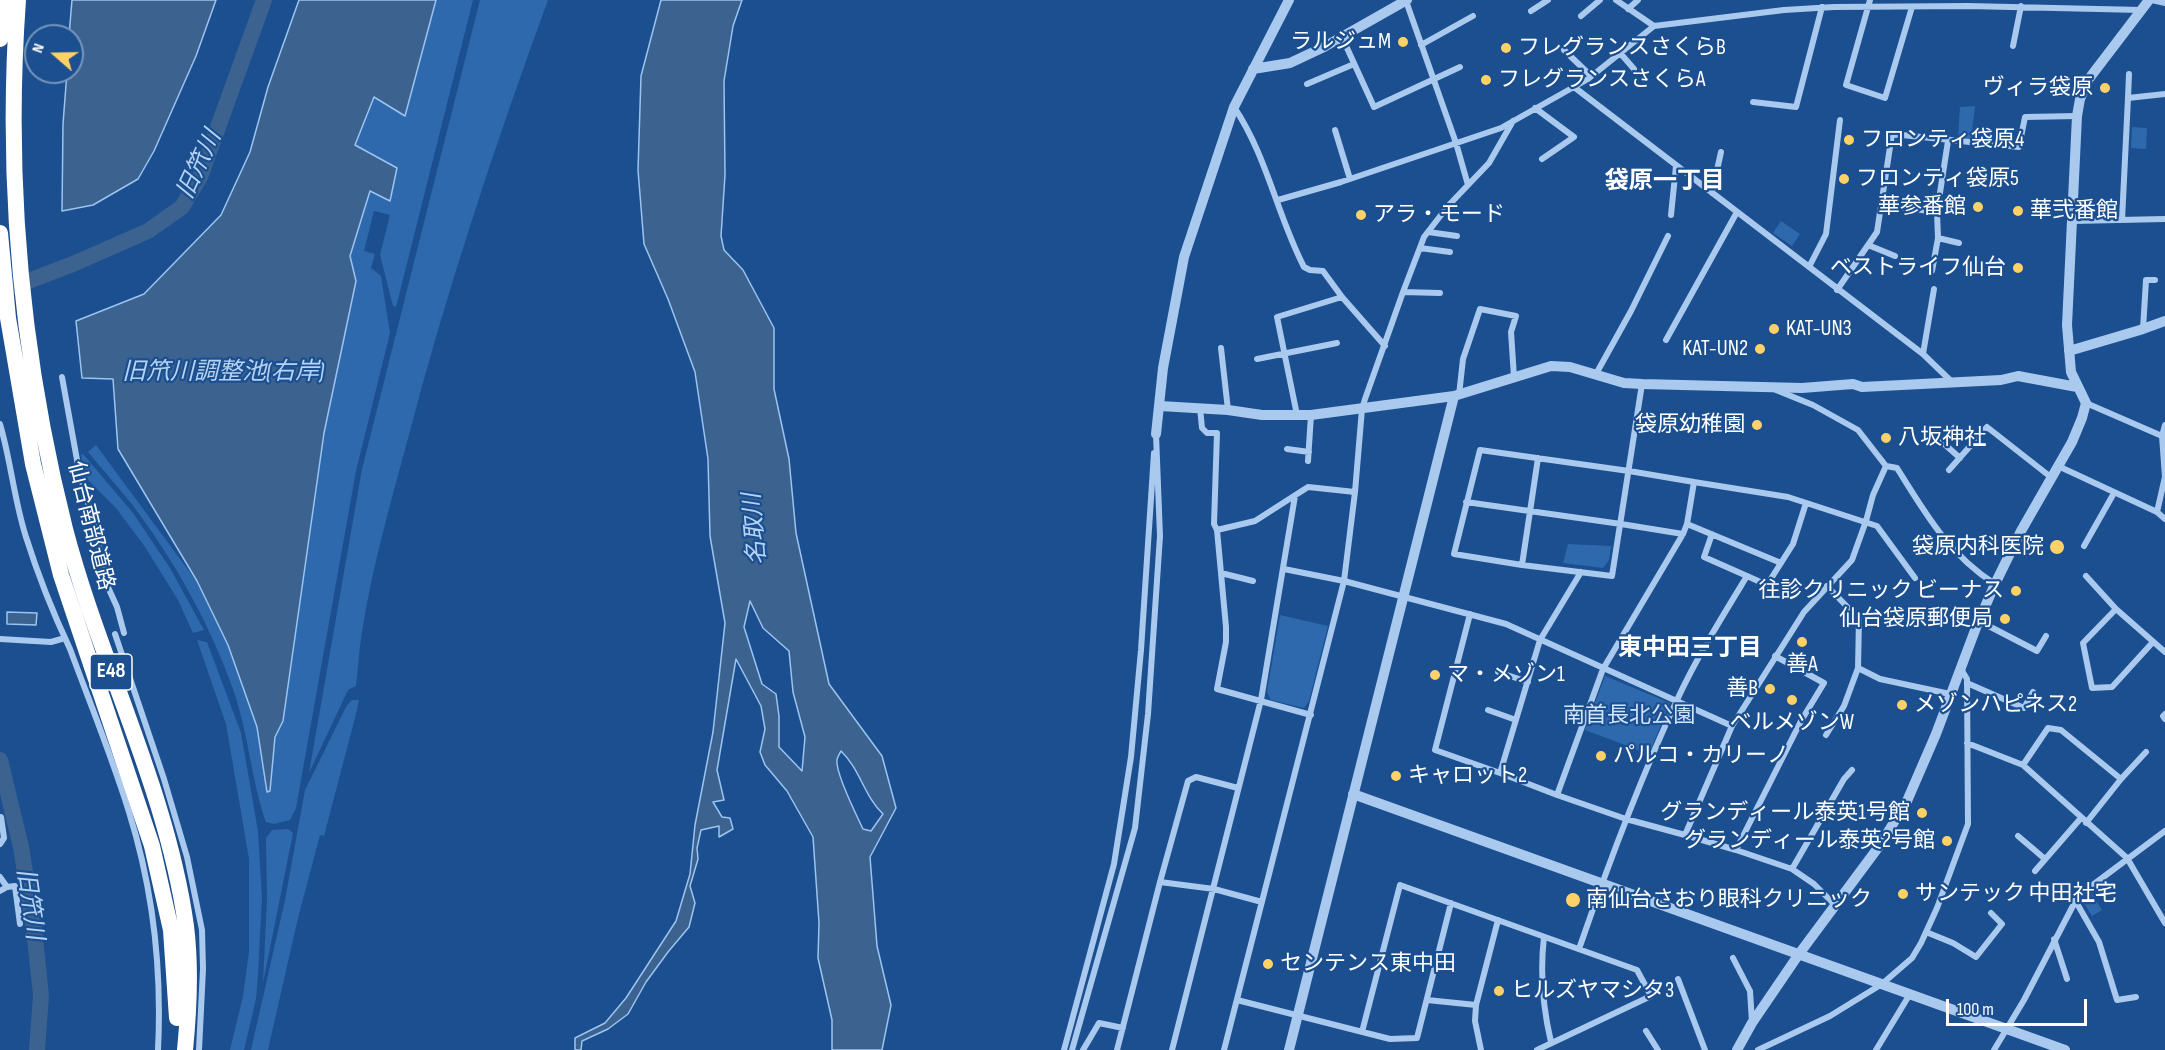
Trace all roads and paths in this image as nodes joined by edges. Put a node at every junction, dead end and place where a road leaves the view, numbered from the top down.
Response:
1 (3, 0) edge
2 (18, 0) edge
3 (25, 0) edge
4 (1290, 0) edge
5 (1406, 0) edge
6 (1548, 0) edge
7 (1600, 0) edge
8 (1616, 0) edge
9 (1638, 0) edge
10 (1828, 0) edge
11 (2080, 0) edge
12 (2117, 0) edge
13 (2151, 0) edge
14 (1869, 3) edge
15 (1969, 3) edge
16 (2053, 3) edge
17 (2165, 3) edge
18 (2021, 6) junction
19 (1833, 7) junction
20 (1912, 7) junction
21 (1822, 8) junction
22 (2077, 8) junction
23 (2114, 8) junction
24 (1628, 9) junction
25 (2142, 10) junction
26 (1531, 11) dead end
27 (1473, 16) dead end
28 (1581, 16) dead end
29 (1654, 26) junction
30 (1342, 37) junction
31 (0, 39) edge
32 (1421, 45) junction
33 (2013, 46) dead end
34 (1564, 50) dead end
35 (1621, 54) junction
36 (1354, 64) junction
37 (1460, 67) dead end
38 (1252, 69) junction
39 (1634, 69) dead end
40 (2129, 74) dead end
41 (1591, 76) junction
42 (1433, 79) junction
43 (1307, 84) dead end
44 (1574, 87) junction
45 (2165, 94) edge
46 (2128, 98) junction
47 (1753, 102) dead end
48 (1234, 107) junction
49 (1535, 108) junction
50 (2077, 116) junction
51 (1840, 120) dead end
52 (1513, 121) junction
53 (13, 123) junction
54 (1335, 130) dead end
55 (1948, 141) junction
56 (1456, 143) junction
57 (1721, 152) dead end
58 (1542, 159) dead end
59 (1676, 166) junction
60 (1350, 179) junction
61 (1468, 185) junction
62 (1712, 193) junction
63 (1278, 200) junction
64 (1882, 205) junction
65 (1737, 212) junction
66 (1937, 212) junction
67 (1671, 215) dead end
68 (2165, 219) edge
69 (2122, 220) junction
70 (2072, 221) junction
71 (1428, 231) junction
72 (0, 233) edge
73 (1457, 236) dead end
74 (1668, 236) dead end
75 (1938, 238) junction
76 (0, 243) edge
77 (1959, 243) dead end
78 (1868, 245) junction
79 (1420, 248) junction
80 (1450, 252) dead end
81 (1895, 256) dead end
82 (1809, 267) junction
83 (1932, 271) dead end
84 (2155, 280) dead end
85 (1934, 289) dead end
86 (1836, 290) junction
87 (1403, 292) junction
88 (1440, 293) dead end
89 (1342, 297) junction
90 (2165, 321) edge
91 (2143, 329) junction
92 (1666, 340) dead end
93 (1337, 344) dead end
94 (1385, 346) junction
95 (1221, 348) dead end
96 (2069, 351) junction
97 (1284, 352) junction
98 (1923, 354) junction
99 (1257, 359) dead end
100 (1596, 374) junction
101 (62, 377) dead end
102 (1514, 377) junction
103 (1952, 381) junction
104 (1642, 384) junction
105 (1768, 387) junction
106 (2077, 387) junction
107 (1457, 395) junction
108 (2086, 403) junction
109 (1160, 406) junction
110 (1200, 407) junction
111 (1362, 409) junction
112 (1228, 410) junction
113 (1297, 415) junction
114 (1311, 415) junction
115 (0, 424) edge
116 (2165, 425) edge
117 (1954, 428) dead end
118 (1156, 434) junction
119 (2162, 436) junction
120 (1287, 449) dead end
121 (1309, 452) junction
122 (1538, 458) junction
123 (1960, 458) junction
124 (1308, 461) dead end
125 (1887, 466) junction
126 (2058, 466) junction
127 (1949, 470) dead end
128 (1629, 471) junction
129 (2052, 477) junction
130 (2165, 477) edge
131 (1694, 482) junction
132 (1355, 492) junction
133 (2114, 493) junction
134 (1295, 495) junction
135 (1466, 502) junction
136 (1806, 503) junction
137 (1530, 512) junction
138 (2157, 512) junction
139 (2165, 519) edge
140 (1866, 521) junction
141 (1621, 524) junction
142 (1687, 524) junction
143 (1217, 530) junction
144 (1683, 534) junction
145 (1712, 534) junction
146 (2084, 546) dead end
147 (1781, 563) junction
148 (1522, 565) junction
149 (1284, 569) junction
150 (1581, 572) junction
151 (1221, 573) junction
152 (1747, 576) junction
153 (2086, 576) dead end
154 (1915, 578) dead end
155 (1253, 581) dead end
156 (1344, 581) junction
157 (1995, 584) junction
158 (1827, 586) junction
159 (1404, 597) junction
160 (2116, 609) junction
161 (1470, 614) junction
162 (1979, 621) junction
163 (124, 633) dead end
164 (115, 634) dead end
165 (2046, 636) dead end
166 (65, 638) junction
167 (0, 639) edge
168 (1540, 640) junction
169 (2152, 642) junction
170 (2165, 652) edge
171 (1776, 656) junction
172 (1858, 668) junction
173 (1960, 668) junction
174 (1603, 669) junction
175 (1498, 672) dead end
176 (1528, 682) junction
177 (1967, 683) junction
178 (2033, 692) dead end
179 (1950, 694) junction
180 (1261, 700) junction
181 (1677, 700) junction
182 (1488, 710) dead end
183 (1311, 715) junction
184 (1516, 720) junction
185 (1732, 726) junction
186 (1826, 735) dead end
187 (1967, 743) junction
188 (2146, 752) dead end
189 (2020, 763) junction
190 (1852, 770) dead end
191 (1500, 773) junction
192 (2121, 779) junction
193 (1238, 788) junction
194 (1353, 794) junction
195 (1557, 795) junction
196 (1, 817) edge
197 (1626, 819) junction
198 (2084, 820) junction
199 (2165, 831) edge
200 (1685, 835) junction
201 (2018, 836) dead end
202 (0, 844) edge
203 (1736, 850) junction
204 (2127, 858) junction
205 (2046, 859) junction
206 (1792, 869) junction
207 (2035, 871) dead end
208 (0, 877) edge
209 (1160, 882) junction
210 (1602, 884) junction
211 (6, 885) junction
212 (1214, 889) junction
213 (0, 891) edge
214 (2075, 900) junction
215 (1262, 902) junction
216 (1451, 903) junction
217 (1835, 905) junction
218 (1991, 913) dead end
219 (1498, 920) junction
220 (2165, 923) edge
221 (20, 924) dead end
222 (1926, 932) junction
223 (1544, 936) junction
224 (2054, 939) junction
225 (1579, 949) junction
226 (1799, 954) junction
227 (1733, 958) dead end
228 (1678, 979) dead end
229 (2067, 980) dead end
230 (1882, 984) junction
231 (1910, 994) junction
232 (2136, 997) dead end
233 (1237, 1000) junction
234 (1427, 1000) junction
235 (1476, 1005) junction
236 (1298, 1015) junction
237 (1752, 1023) junction
238 (1123, 1028) junction
239 (2006, 1029) junction
240 (1646, 1031) dead end
241 (1362, 1032) junction
242 (1551, 1042) junction
243 (158, 1050) edge
244 (177, 1050) edge
245 (185, 1050) edge
246 (199, 1050) edge
247 (1064, 1050) edge
248 (1072, 1050) edge
249 (1083, 1050) edge
250 (1117, 1050) edge
251 (1172, 1050) edge
252 (1224, 1050) edge
253 (1289, 1050) edge
254 (1481, 1050) edge
255 (1538, 1050) edge
256 (1658, 1050) edge
257 (1705, 1050) edge
258 (1737, 1050) edge
259 (1758, 1050) edge
260 (1876, 1050) edge
261 (1994, 1050) edge
262 (2065, 1050) edge

1 - 31 highway
2 - 53 highway, 仙台南部道路 / E48
3 - 53 highway
4 - 38 street
5 - 30 street
5 - 32 street
6 - 26 street
7 - 28 street
8 - 24 street
9 - 24 street
10 - 19 street
11 - 22 street
12 - 23 street
13 - 17 street
13 - 25 street
14 - 19 street
14 - 20 street
14 - 20 street
15 - 18 street
15 - 20 street
16 - 18 street
16 - 22 street
18 - 33 street
19 - 21 street
21 - 29 street
21 - 47 street
22 - 23 street
23 - 25 street
24 - 29 street
25 - 50 street
27 - 32 street
29 - 35 street
30 - 36 street
30 - 38 street
32 - 42 street
34 - 41 street
35 - 39 street
35 - 41 street
36 - 42 street
36 - 43 street
37 - 42 street
38 - 48 street
40 - 46 street
41 - 44 street
42 - 56 street
44 - 49 street
44 - 59 street
45 - 46 street
46 - 69 street
48 - 63 street
48 - 109 street
49 - 52 street
49 - 58 street
50 - 55 street
50 - 70 street
51 - 82 street
52 - 56 street
52 - 61 street
53 - 245 highway, 仙台南部道路 / E48
54 - 60 street
55 - 64 street
55 - 66 street
56 - 60 street
56 - 61 street
57 - 62 street
59 - 62 street
59 - 67 street
60 - 63 street
61 - 71 street
62 - 65 street
63 - 89 street
64 - 66 street
64 - 78 street
65 - 82 street
65 - 92 street
66 - 75 street
68 - 69 street
69 - 70 street
70 - 96 street
71 - 73 street
71 - 79 street
72 - 76 highway, 仙台南部道路 / E48
74 - 100 street
75 - 77 street
75 - 83 street
76 - 244 highway, 仙台南部道路 / E48
78 - 81 street
78 - 86 street
79 - 80 street
79 - 87 street
82 - 86 street
84 - 91 street
85 - 98 street
86 - 98 street
87 - 88 street
87 - 94 street
89 - 94 street
89 - 97 street
90 - 91 street
91 - 96 street
93 - 97 street
94 - 111 street
95 - 112 street
96 - 106 street
97 - 99 street
97 - 113 street
98 - 103 street
100 - 102 street
100 - 104 street
101 - 163 street
102 - 107 street
102 - 107 street
103 - 105 street
103 - 106 street
104 - 105 street
104 - 128 street
105 - 125 street
106 - 108 street
107 - 111 street
107 - 159 street
108 - 119 street
108 - 126 street
109 - 110 street
109 - 118 street
110 - 112 street
110 - 143 street
111 - 114 street
111 - 132 street
112 - 113 street
113 - 114 street
114 - 121 street
115 - 166 street
116 - 119 street
117 - 123 street
118 - 247 street
118 - 248 street
119 - 130 street
120 - 121 street
121 - 124 street
122 - 128 street
122 - 135 street
122 - 137 street
123 - 127 street
123 - 129 street
125 - 140 street
125 - 157 street
126 - 129 street
126 - 133 street
128 - 131 street
128 - 141 street
129 - 157 street
130 - 138 street
131 - 136 street
131 - 142 street
132 - 134 street
132 - 156 street
133 - 138 street
133 - 146 street
134 - 143 street
134 - 149 street
135 - 137 street
135 - 148 street
136 - 140 street
136 - 147 street
137 - 141 street
137 - 148 street
138 - 139 street
140 - 154 street
140 - 158 street
141 - 144 street
141 - 150 street
142 - 144 street
142 - 145 street
143 - 151 street
144 - 174 street
145 - 147 street
145 - 152 street
147 - 152 street
148 - 150 street
149 - 156 street
149 - 180 street
150 - 168 street
151 - 155 street
151 - 180 street
152 - 181 street
153 - 160 street
156 - 159 street
156 - 183 street
157 - 162 street
158 - 171 street
158 - 172 street
159 - 161 street
159 - 194 street
160 - 169 street
160 - 169 street
161 - 168 street
161 - 191 street
162 - 165 street
162 - 173 street
164 - 246 street
166 - 167 street
166 - 243 street
168 - 174 street
168 - 176 street
169 - 170 street
171 - 185 street
171 - 203 street
172 - 179 street
172 - 186 street
173 - 177 street
173 - 179 street
174 - 181 street
174 - 195 street
175 - 176 street
176 - 184 street
177 - 178 street
177 - 187 street
179 - 217 street
180 - 183 street
180 - 193 street
181 - 185 street
181 - 197 street
182 - 184 street
183 - 215 street
184 - 191 street
185 - 200 street
187 - 189 street
187 - 222 street
188 - 192 street
189 - 192 street
189 - 198 street
190 - 206 street
191 - 195 street
192 - 198 street
193 - 209 street
193 - 212 street
194 - 210 street
194 - 236 street
195 - 197 street
196 - 202 street
197 - 200 street
197 - 210 street
198 - 204 street
198 - 205 street
199 - 204 street
200 - 203 street
201 - 205 street
203 - 206 street
204 - 214 street
204 - 220 street
205 - 207 street
206 - 217 street
208 - 211 street
209 - 212 street
209 - 238 street
210 - 225 street
210 - 226 street
211 - 213 street
211 - 221 street
212 - 215 street
212 - 251 street
214 - 224 street
214 - 232 street
215 - 233 street
216 - 219 street
216 - 234 street
216 - 241 street
217 - 226 street
218 - 222 street
219 - 223 street
219 - 235 street
222 - 230 street
223 - 225 street
223 - 242 street
224 - 229 street
224 - 239 street
225 - 242 street
226 - 230 street
226 - 237 street
227 - 237 street
228 - 257 street
230 - 231 street
230 - 259 street
231 - 239 street
231 - 260 street
233 - 236 street
233 - 252 street
234 - 235 street
234 - 241 street
235 - 254 street
236 - 241 street
236 - 253 street
237 - 258 street
238 - 249 street
238 - 250 street
239 - 261 street
239 - 262 street
240 - 256 street
242 - 255 street

